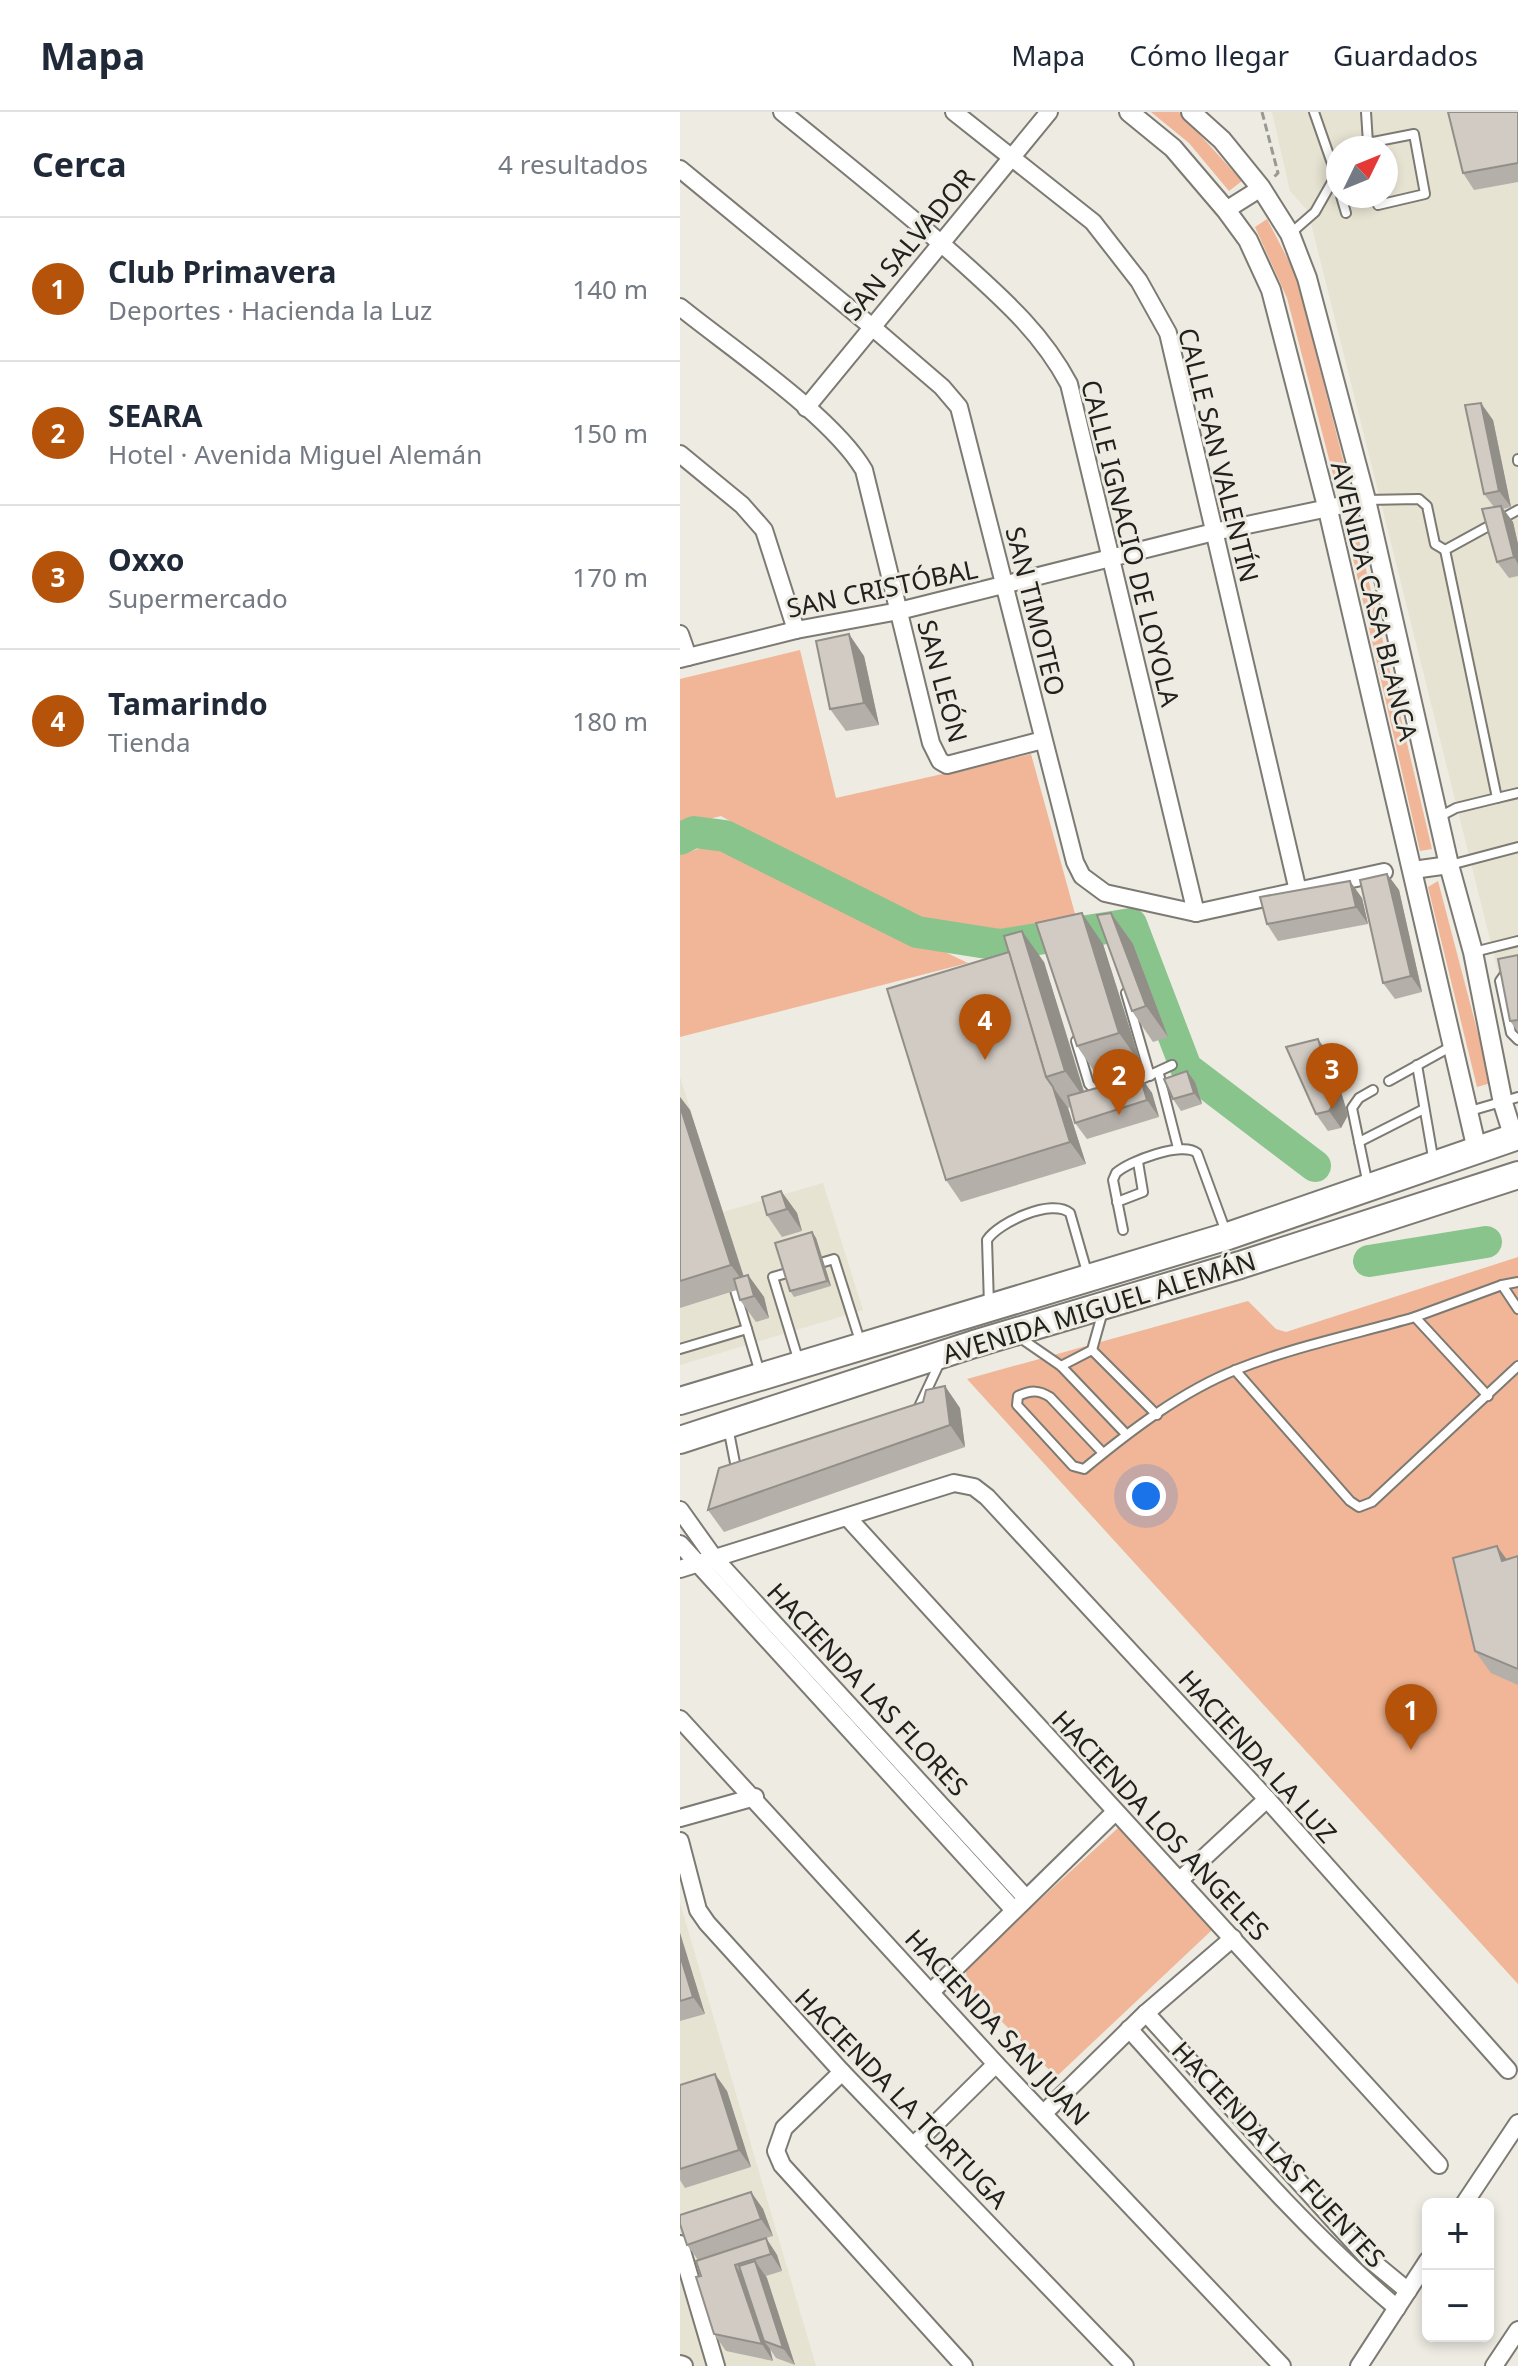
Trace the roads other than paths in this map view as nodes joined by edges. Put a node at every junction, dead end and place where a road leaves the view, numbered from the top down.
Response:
1 (782, 112) edge
2 (954, 112) edge
3 (1049, 112) edge
4 (1129, 112) edge
5 (1191, 112) edge
6 (1314, 112) edge
7 (1366, 112) edge
8 (1367, 136) edge
9 (1398, 138) edge
10 (1326, 146) edge
11 (1010, 159) junction
12 (680, 169) edge
13 (1261, 188) junction
14 (1326, 195) edge
15 (1398, 200) edge
16 (1345, 208) edge
17 (1226, 210) junction
18 (1346, 213) dead end
19 (1290, 234) junction
20 (940, 243) junction
21 (680, 307) edge
22 (871, 326) junction
23 (806, 408) junction
24 (680, 454) edge
25 (1366, 500) junction
26 (1328, 510) junction
27 (1518, 510) edge
28 (1214, 532) junction
29 (1445, 550) junction
30 (1113, 559) junction
31 (1006, 586) junction
32 (899, 611) junction
33 (796, 630) junction
34 (680, 634) edge
35 (684, 658) edge
36 (1043, 740) junction
37 (1518, 793) edge
38 (1497, 798) junction
39 (1438, 817) junction
40 (1518, 847) edge
41 (1449, 865) junction
42 (1413, 870) junction
43 (1384, 872) edge
44 (1298, 891) junction
45 (1196, 913) junction
46 (1518, 941) edge
47 (1473, 952) junction
48 (1518, 971) edge
49 (1121, 977) edge
50 (1075, 1035) edge
51 (1518, 1040) edge
52 (1453, 1045) junction
53 (1172, 1065) dead end
54 (1417, 1065) junction
55 (1154, 1075) junction
56 (1389, 1081) dead end
57 (1126, 1086) edge
58 (1114, 1090) edge
59 (1373, 1090) dead end
60 (1510, 1100) edge
61 (1424, 1109) junction
62 (1469, 1111) junction
63 (1516, 1137) edge
64 (1359, 1142) junction
65 (1178, 1148) junction
66 (1477, 1150) junction
67 (1138, 1162) junction
68 (1434, 1163) junction
69 (1518, 1175) edge
70 (1369, 1187) junction
71 (1117, 1202) junction
72 (1123, 1230) dead end
73 (1228, 1236) junction
74 (824, 1262) edge
75 (787, 1273) edge
76 (1089, 1277) junction
77 (1518, 1282) edge
78 (1502, 1285) junction
79 (735, 1290) edge
80 (1104, 1305) junction
81 (989, 1306) junction
82 (1518, 1309) edge
83 (1415, 1317) junction
84 (747, 1329) junction
85 (1012, 1332) junction
86 (861, 1345) junction
87 (680, 1349) edge
88 (1092, 1350) junction
89 (944, 1353) junction
90 (800, 1363) junction
91 (1061, 1366) junction
92 (1518, 1366) edge
93 (1235, 1370) junction
94 (760, 1376) junction
95 (1488, 1396) junction
96 (680, 1401) edge
97 (1157, 1415) junction
98 (901, 1418) edge
99 (727, 1423) junction
100 (1125, 1433) junction
101 (680, 1440) edge
102 (1103, 1453) junction
103 (751, 1463) edge
104 (680, 1510) edge
105 (848, 1518) junction
106 (680, 1544) edge
107 (715, 1559) junction
108 (688, 1567) edge
109 (680, 1719) edge
110 (755, 1797) junction
111 (1267, 1799) junction
112 (1115, 1812) junction
113 (680, 1818) edge
114 (680, 1841) edge
115 (1180, 1880) junction
116 (1019, 1903) junction
117 (1233, 1938) junction
118 (932, 1991) junction
119 (1146, 2013) junction
120 (1129, 2029) junction
121 (996, 2064) junction
122 (1508, 2070) dead end
123 (842, 2072) junction
124 (1044, 2113) junction
125 (1518, 2123) edge
126 (1264, 2143) junction
127 (914, 2145) junction
128 (1247, 2159) junction
129 (1439, 2165) dead end
130 (1468, 2198) edge
131 (680, 2244) edge
132 (1422, 2269) edge
133 (1408, 2291) junction
134 (1397, 2308) junction
135 (1518, 2330) edge
136 (716, 2366) edge
137 (964, 2366) edge
138 (1125, 2366) edge
139 (1282, 2366) edge
140 (1359, 2366) edge
141 (1494, 2366) edge

1 - 20 street, CALLE IGNACIO DE LOYOLA
2 - 11 street, CALLE SAN VALENTÍN
3 - 11 street, SAN SALVADOR
4 - 17 street, AVENIDA CASA BLANCA
5 - 13 street, AVENIDA CASA BLANCA
6 - 10 lane
7 - 8 lane
9 - 15 lane
11 - 20 street, SAN SALVADOR
11 - 28 street, CALLE SAN VALENTÍN
12 - 22 street, SAN TIMOTEO
13 - 17 street
13 - 19 street, AVENIDA CASA BLANCA
14 - 19 lane
16 - 18 lane
17 - 26 street, AVENIDA CASA BLANCA
19 - 25 street, AVENIDA CASA BLANCA
20 - 22 street, SAN SALVADOR
20 - 30 street, CALLE IGNACIO DE LOYOLA
21 - 23 street, SAN LEÓN
22 - 23 street, SAN SALVADOR
22 - 31 street, SAN TIMOTEO
23 - 32 street, SAN LEÓN
24 - 33 street
25 - 26 street, SAN CRISTÓBAL
25 - 29 lane
25 - 39 street, AVENIDA CASA BLANCA
26 - 28 street, SAN CRISTÓBAL
26 - 42 street, AVENIDA CASA BLANCA
27 - 29 lane
28 - 30 street, SAN CRISTÓBAL
28 - 44 street, CALLE SAN VALENTÍN
29 - 38 lane
30 - 31 street, SAN CRISTÓBAL
30 - 45 street, CALLE IGNACIO DE LOYOLA
31 - 32 street, SAN CRISTÓBAL
31 - 36 street, SAN TIMOTEO
32 - 33 street, SAN CRISTÓBAL
32 - 36 street, SAN LEÓN
33 - 35 street, SAN CRISTÓBAL
34 - 35 street
36 - 45 street, SAN TIMOTEO
37 - 38 lane
38 - 39 lane
39 - 41 street, AVENIDA CASA BLANCA
40 - 41 lane
41 - 42 street
41 - 47 street, AVENIDA CASA BLANCA
42 - 52 street, AVENIDA CASA BLANCA
43 - 44 street, SAN TIMOTEO
44 - 45 street, SAN TIMOTEO
46 - 47 lane
47 - 60 street, AVENIDA CASA BLANCA
48 - 51 lane
49 - 55 lane
50 - 58 lane
52 - 54 lane
52 - 62 street, AVENIDA CASA BLANCA
53 - 55 lane
54 - 56 lane
54 - 61 lane
55 - 57 lane
55 - 65 lane
59 - 64 lane
60 - 62 lane
60 - 63 street, AVENIDA CASA BLANCA
61 - 64 lane
61 - 68 lane
62 - 66 street, AVENIDA CASA BLANCA
63 - 66 highway, AVENIDA MIGUEL ALEMÁN
64 - 70 lane
65 - 67 lane
65 - 73 lane
66 - 68 highway, AVENIDA MIGUEL ALEMÁN
67 - 71 lane
67 - 71 lane
68 - 70 highway, AVENIDA MIGUEL ALEMÁN
69 - 80 highway, AVENIDA MIGUEL ALEMÁN
70 - 73 highway, AVENIDA MIGUEL ALEMÁN
71 - 72 lane
73 - 76 highway, AVENIDA MIGUEL ALEMÁN
74 - 86 lane
75 - 90 lane
76 - 81 highway, AVENIDA MIGUEL ALEMÁN
76 - 81 lane
77 - 78 lane
78 - 82 lane
78 - 83 lane
79 - 84 lane
80 - 85 highway, AVENIDA MIGUEL ALEMÁN
80 - 88 lane
81 - 86 highway, AVENIDA MIGUEL ALEMÁN
83 - 93 lane
83 - 95 lane
84 - 87 lane
84 - 94 lane
85 - 89 highway, AVENIDA MIGUEL ALEMÁN
85 - 91 lane
86 - 90 highway, AVENIDA MIGUEL ALEMÁN
88 - 91 lane
88 - 97 lane
89 - 98 lane
89 - 99 highway, AVENIDA MIGUEL ALEMÁN
90 - 94 highway, AVENIDA MIGUEL ALEMÁN
91 - 100 lane
92 - 95 lane
93 - 95 lane
93 - 97 lane
94 - 96 highway, AVENIDA MIGUEL ALEMÁN
97 - 100 lane
99 - 101 highway, AVENIDA MIGUEL ALEMÁN
99 - 103 lane
100 - 102 lane
102 - 102 lane
104 - 107 street, HACIENDA LAS FLORES
105 - 107 street
105 - 111 street, HACIENDA LA LUZ
105 - 112 street, HACIENDA LOS ANGELES
106 - 108 street, HACIENDA LAS FLORES
107 - 108 street
107 - 116 street, HACIENDA LAS FLORES
108 - 116 street, HACIENDA LAS FLORES
109 - 110 street, HACIENDA SAN JUAN
110 - 113 street
110 - 118 street, HACIENDA SAN JUAN
111 - 115 street
111 - 122 street, HACIENDA LA LUZ
112 - 115 street, HACIENDA LOS ANGELES
112 - 116 street
114 - 123 street, HACIENDA LA TORTUGA
115 - 117 street, HACIENDA LOS ANGELES
116 - 118 street
117 - 119 street
117 - 129 street, HACIENDA LOS ANGELES
118 - 121 street, HACIENDA SAN JUAN
119 - 120 street
119 - 126 street, HACIENDA LAS FUENTES
120 - 124 street
120 - 128 street, HACIENDA LAS FUENTES
121 - 124 street, HACIENDA SAN JUAN
121 - 127 street
123 - 127 street, HACIENDA LA TORTUGA
123 - 137 street
124 - 139 street, HACIENDA SAN JUAN
125 - 130 street
126 - 128 street
126 - 133 street, HACIENDA LAS FUENTES
127 - 138 street, HACIENDA LA TORTUGA
128 - 134 street, HACIENDA LAS FUENTES
131 - 136 street
132 - 133 street
133 - 134 street
134 - 140 street
135 - 141 street

